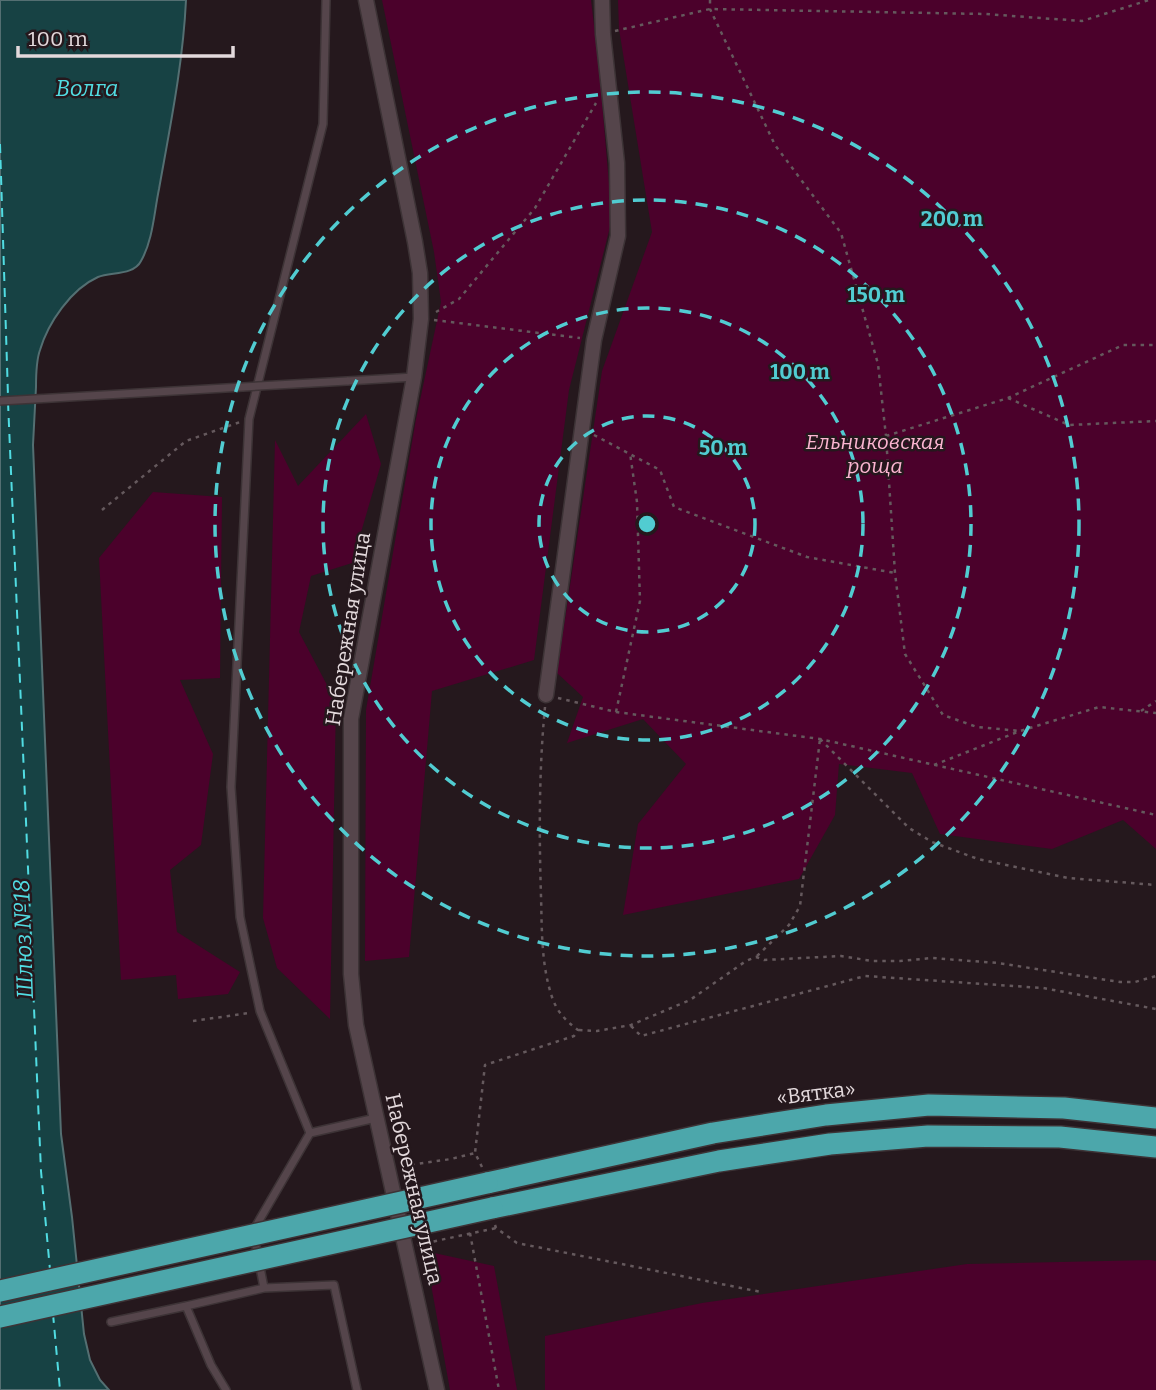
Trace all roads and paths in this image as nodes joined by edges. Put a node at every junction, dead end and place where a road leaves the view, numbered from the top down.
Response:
1 (326, 0) edge
2 (366, 0) edge
3 (602, 0) edge
4 (710, 0) edge
5 (1149, 0) edge
6 (710, 9) junction
7 (603, 34) junction
8 (596, 103) dead end
9 (423, 319) junction
10 (594, 340) junction
11 (1156, 345) edge
12 (414, 377) junction
13 (1008, 398) junction
14 (0, 401) edge
15 (249, 419) junction
16 (1156, 421) edge
17 (581, 429) junction
18 (886, 436) junction
19 (629, 453) junction
20 (102, 510) dead end
21 (895, 573) junction
22 (546, 695) junction
23 (1156, 701) edge
24 (1141, 711) junction
25 (616, 712) junction
26 (1156, 713) edge
27 (1020, 732) junction
28 (820, 738) junction
29 (934, 765) junction
30 (1156, 815) edge
31 (1156, 885) edge
32 (756, 957) junction
33 (1156, 976) edge
34 (1156, 1009) edge
35 (260, 1011) junction
36 (193, 1021) dead end
37 (631, 1026) junction
38 (578, 1030) junction
39 (376, 1118) junction
40 (1156, 1118) edge
41 (310, 1133) junction
42 (1156, 1147) edge
43 (387, 1168) junction
44 (470, 1233) junction
45 (405, 1247) junction
46 (264, 1288) junction
47 (0, 1291) edge
48 (761, 1292) dead end
49 (186, 1306) junction
50 (0, 1317) edge
51 (111, 1322) dead end
52 (226, 1390) edge
53 (357, 1390) edge
54 (438, 1390) edge
55 (499, 1390) edge

1 - 15 lane
2 - 9 street, Набережная улица
3 - 7 street
4 - 6 path
5 - 6 path
6 - 7 path
6 - 18 path
7 - 10 street
8 - 9 path
9 - 10 path
9 - 12 street, Набережная улица
10 - 17 street
11 - 13 path
12 - 14 lane, bridge
12 - 39 street, Набережная улица
13 - 16 path
13 - 18 path
15 - 20 path
15 - 35 lane
17 - 19 path
17 - 22 street
18 - 21 path
19 - 21 path
19 - 25 path
21 - 27 path
22 - 25 path
22 - 38 path
23 - 24 path
24 - 26 path
24 - 27 path
25 - 28 path
27 - 29 path
28 - 29 path
28 - 31 path
28 - 32 path
29 - 30 path
32 - 33 path
32 - 37 path
34 - 37 path
35 - 36 path
35 - 41 lane
37 - 38 path
38 - 43 path
39 - 41 lane
39 - 43 street, Набережная улица
40 - 47 highway, «Вятка», bridge
41 - 46 lane
42 - 50 highway, bridge
43 - 45 street, Набережная улица
44 - 45 path
44 - 48 path
44 - 55 path
45 - 54 street, Набережная улица
46 - 49 lane
46 - 53 lane
49 - 51 lane
49 - 52 lane

